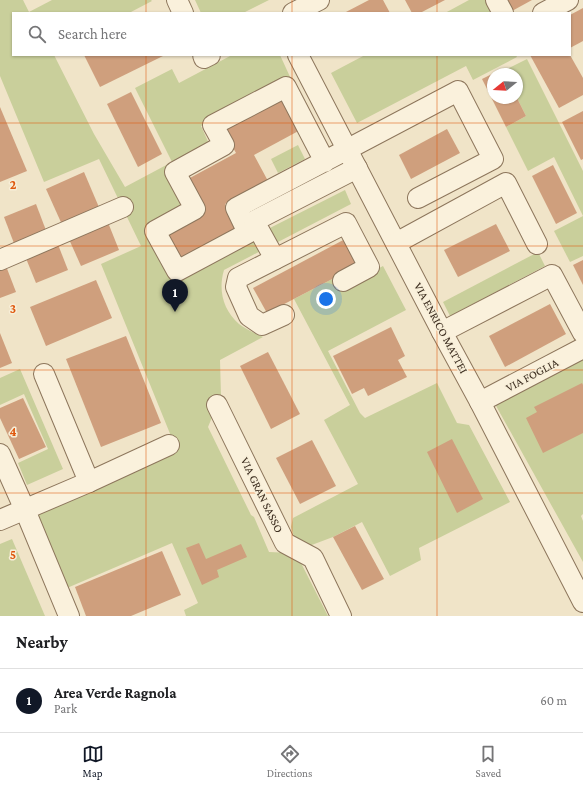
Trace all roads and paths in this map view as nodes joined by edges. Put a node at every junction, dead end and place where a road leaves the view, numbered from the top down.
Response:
1 (177, 0) edge
2 (319, 0) edge
3 (496, 0) edge
4 (568, 0) edge
5 (183, 12) edge
6 (295, 12) edge
7 (502, 12) edge
8 (545, 12) edge
9 (299, 56) edge
10 (348, 150) junction
11 (325, 162) junction
12 (357, 168) junction
13 (418, 198) dead end
14 (122, 207) dead end
15 (396, 243) junction
16 (537, 244) dead end
17 (275, 259) junction
18 (0, 260) edge
19 (344, 281) dead end
20 (284, 315) dead end
21 (442, 332) junction
22 (583, 333) edge
23 (583, 338) edge
24 (583, 348) edge
25 (44, 374) dead end
26 (499, 382) dead end
27 (480, 402) junction
28 (217, 405) dead end
29 (169, 445) dead end
30 (0, 454) edge
31 (89, 482) junction
32 (25, 510) junction
33 (0, 520) edge
34 (583, 602) edge
35 (69, 616) edge
36 (341, 616) edge

1 - 5 street
2 - 6 street
3 - 7 street
4 - 8 street
9 - 10 street, VIA ENRICO MATTEI
10 - 11 street
10 - 12 street, VIA ENRICO MATTEI
10 - 13 street
11 - 11 street
12 - 15 street, VIA ENRICO MATTEI
12 - 17 street
14 - 18 street
15 - 16 street
15 - 21 street, VIA ENRICO MATTEI
17 - 19 street
17 - 20 street
21 - 22 street
21 - 27 street, VIA ENRICO MATTEI
23 - 26 street
24 - 27 street, VIA FOGLIA
25 - 31 street
27 - 34 street, VIA ENRICO MATTEI
28 - 36 street, VIA GRAN SASSO
29 - 31 street
30 - 32 street
31 - 32 street
32 - 33 street
32 - 35 street

